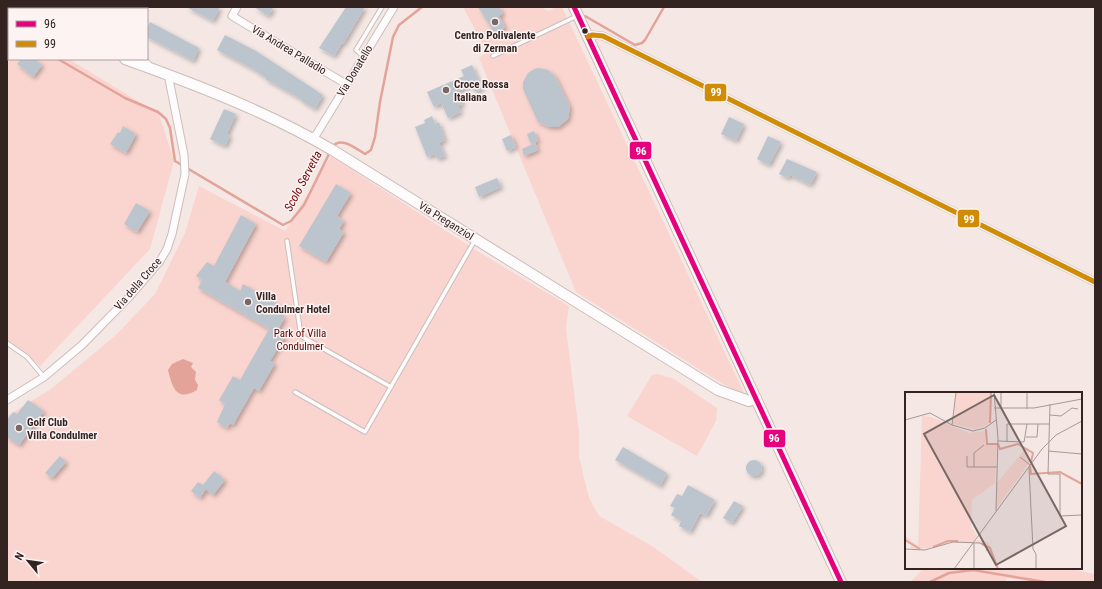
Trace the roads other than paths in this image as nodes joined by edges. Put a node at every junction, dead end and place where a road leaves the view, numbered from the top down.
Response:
1 (238, 7) edge
2 (382, 7) edge
3 (394, 7) edge
4 (576, 11) edge
5 (588, 37) junction
6 (363, 56) junction
7 (493, 56) dead end
8 (128, 60) edge
9 (146, 60) edge
10 (153, 69) junction
11 (168, 74) junction
12 (346, 84) junction
13 (315, 138) junction
14 (476, 239) junction
15 (287, 241) dead end
16 (1095, 282) edge
17 (7, 343) edge
18 (44, 377) junction
19 (390, 387) junction
20 (296, 392) dead end
21 (756, 398) junction
22 (7, 400) edge
23 (840, 582) edge

1 - 12 street, Via Andrea Palladio
2 - 6 lane
3 - 6 street, Via Donatello
4 - 5 street
4 - 7 lane
5 - 16 street
5 - 21 street
6 - 12 street, Via Donatello
8 - 10 street, Via Preganziol
9 - 10 lane
10 - 11 street, Via Preganziol
11 - 13 street, Via Preganziol
11 - 18 street, Via della Croce
12 - 13 street, Via Donatello
13 - 14 street, Via Preganziol
14 - 19 lane
14 - 21 street, Via Preganziol
15 - 19 lane
17 - 18 lane
18 - 22 street, Via della Croce
19 - 20 lane
21 - 23 street

